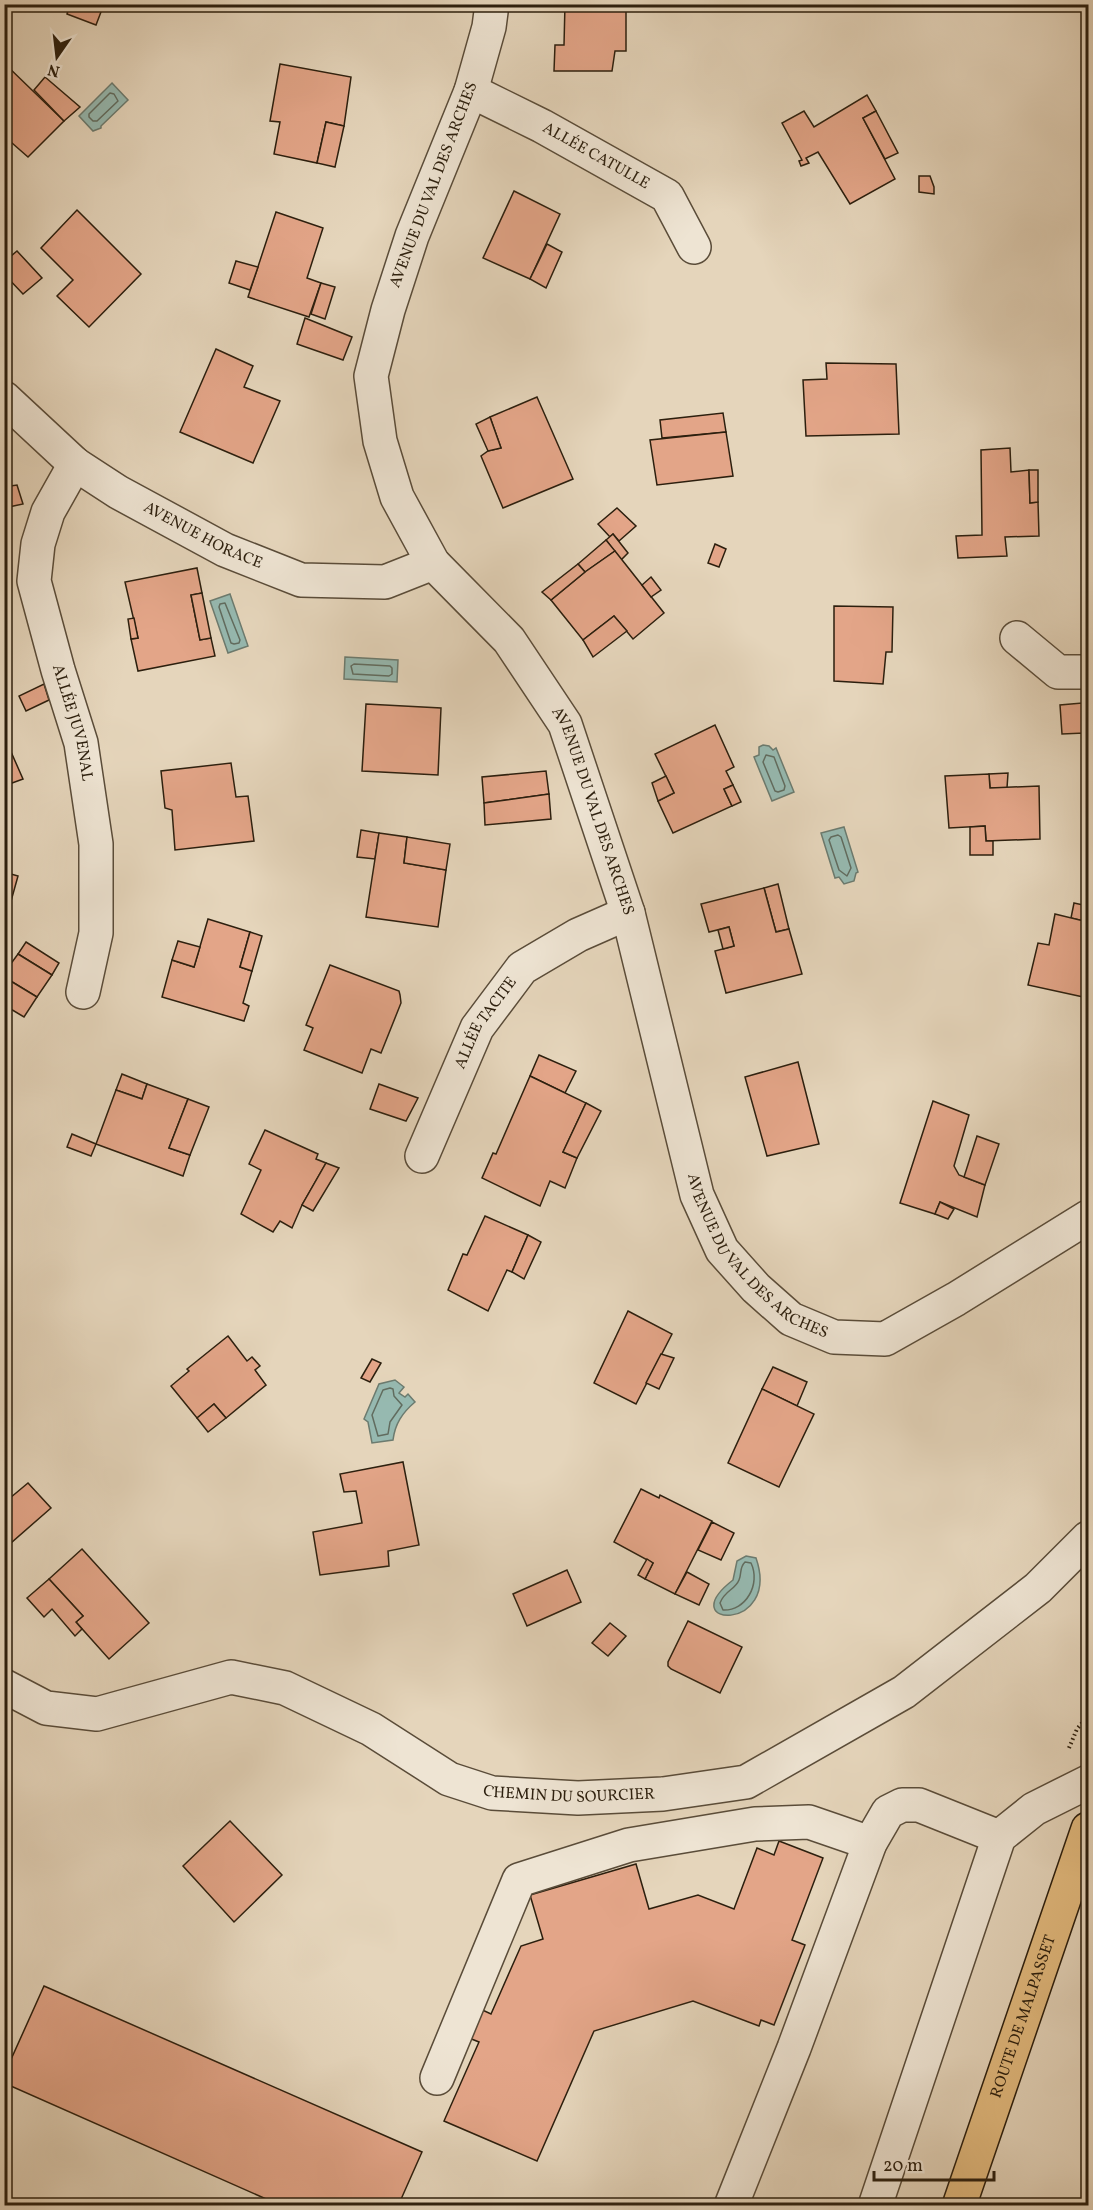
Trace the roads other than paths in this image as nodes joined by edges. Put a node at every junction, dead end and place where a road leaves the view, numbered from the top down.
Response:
1 (492, 4) edge
2 (471, 92) junction
3 (694, 247) dead end
4 (4, 398) edge
5 (75, 464) junction
6 (433, 563) junction
7 (1017, 638) dead end
8 (1089, 672) edge
9 (628, 913) junction
10 (83, 992) dead end
11 (422, 1156) dead end
12 (1089, 1217) edge
13 (1089, 1538) edge
14 (4, 1686) edge
15 (1089, 1782) edge
16 (1089, 1830) edge
17 (999, 1837) junction
18 (870, 1843) junction
19 (437, 2078) dead end
20 (731, 2205) edge
21 (875, 2205) edge
22 (960, 2205) edge

1 - 2 street, AVENUE DU VAL DES ARCHES
2 - 3 street, ALLÉE CATULLE
2 - 6 street, AVENUE DU VAL DES ARCHES
4 - 5 street, AVENUE HORACE
5 - 6 street, AVENUE HORACE
5 - 10 street, ALLÉE JUVENAL
6 - 9 street, AVENUE DU VAL DES ARCHES
7 - 8 street
9 - 11 street, ALLÉE TACITE
9 - 12 street, AVENUE DU VAL DES ARCHES
13 - 14 street, CHEMIN DU SOURCIER
15 - 17 street
16 - 22 main road, ROUTE DE MALPASSET
17 - 18 street
17 - 21 street
18 - 19 street
18 - 20 street

